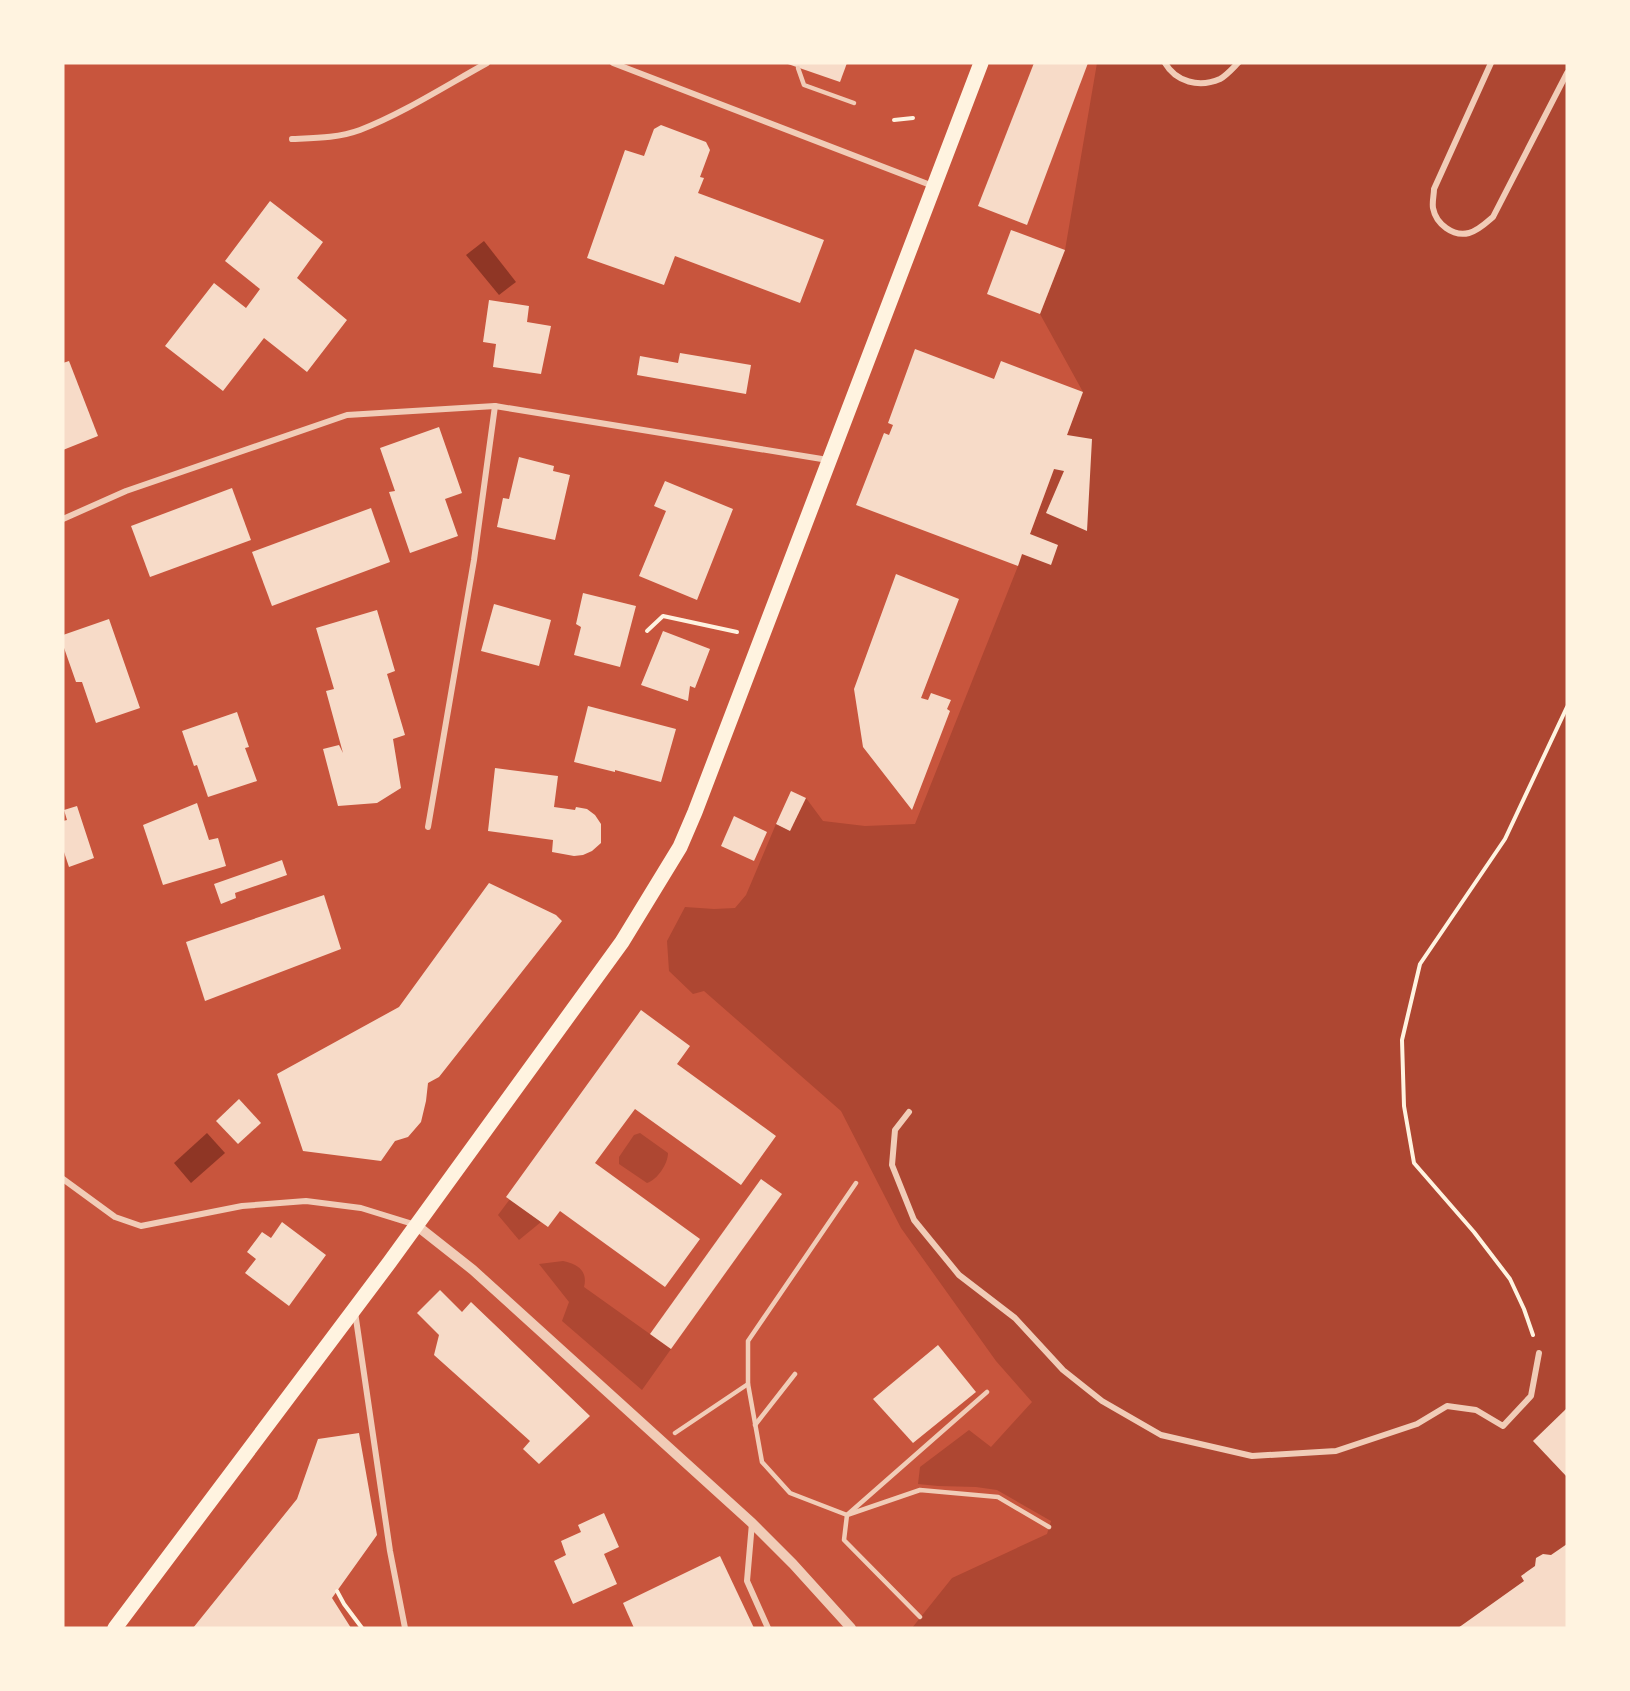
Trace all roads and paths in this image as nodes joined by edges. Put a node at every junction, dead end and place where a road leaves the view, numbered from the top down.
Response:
1 (487, 63) edge
2 (613, 63) edge
3 (981, 63) edge
4 (1165, 63) edge
5 (1238, 63) edge
6 (1491, 63) edge
7 (798, 69) dead end
8 (1567, 73) edge
9 (854, 103) dead end
10 (913, 118) dead end
11 (894, 120) dead end
12 (292, 139) dead end
13 (933, 187) junction
14 (495, 406) junction
15 (828, 460) junction
16 (63, 519) edge
17 (646, 631) dead end
18 (747, 634) dead end
19 (1567, 707) edge
20 (428, 827) dead end
21 (909, 1112) dead end
22 (63, 1179) edge
23 (856, 1183) dead end
24 (416, 1226) junction
25 (355, 1309) junction
26 (1539, 1353) joint
27 (795, 1374) dead end
28 (748, 1384) junction
29 (987, 1392) dead end
30 (755, 1425) junction
31 (675, 1433) dead end
32 (847, 1515) junction
33 (752, 1523) junction
34 (1049, 1527) dead end
35 (337, 1591) dead end
36 (920, 1617) dead end
37 (115, 1628) edge
38 (362, 1628) edge
39 (405, 1628) edge
40 (768, 1628) edge
41 (851, 1628) edge

1 - 12 street
2 - 13 street
3 - 13 main road
4 - 5 street
6 - 8 street
7 - 9 lane
10 - 11 path
13 - 15 main road
14 - 15 street
14 - 16 street
14 - 20 street
15 - 24 main road
17 - 18 path
19 - 26 path
21 - 26 street
22 - 24 street
23 - 28 lane
24 - 25 main road
24 - 33 street
25 - 37 main road
25 - 39 street
27 - 30 lane
28 - 30 lane
28 - 31 lane
29 - 32 lane
30 - 32 lane
32 - 34 lane
32 - 36 lane
33 - 40 street
33 - 41 street
35 - 38 path

